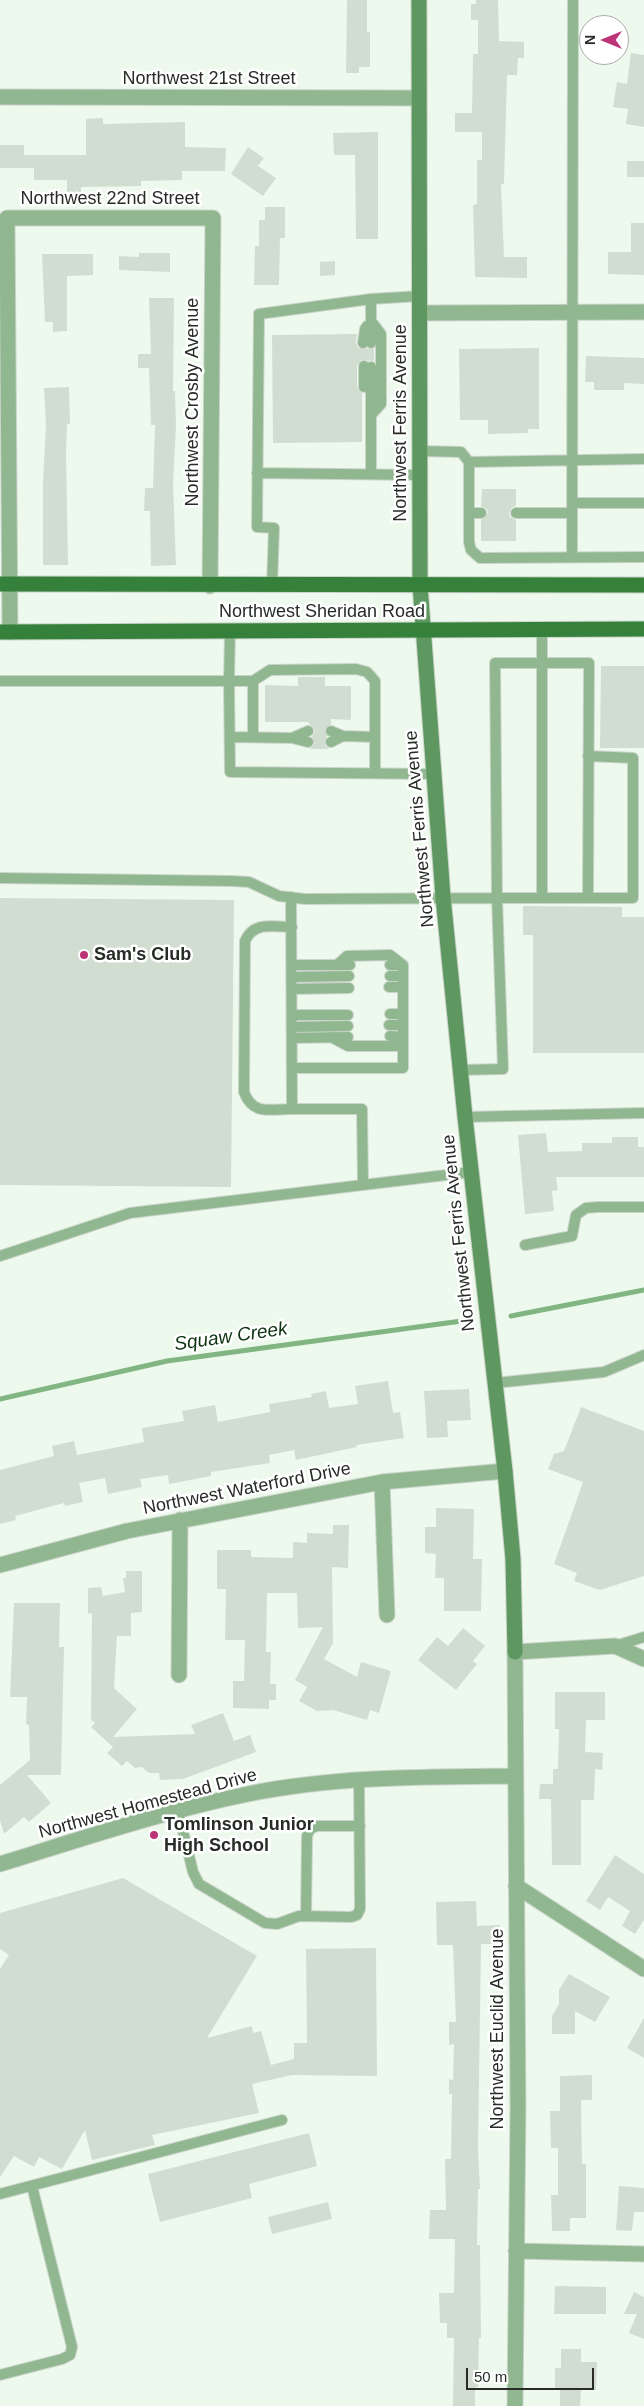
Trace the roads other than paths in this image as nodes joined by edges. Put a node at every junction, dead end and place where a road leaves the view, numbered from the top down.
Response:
1 (419, 0) edge
2 (573, 0) edge
3 (0, 97) edge
4 (418, 98) junction
5 (213, 218) joint
6 (420, 296) junction
7 (370, 299) junction
8 (573, 312) junction
9 (644, 312) edge
10 (420, 313) junction
11 (371, 321) junction
12 (367, 343) dead end
13 (368, 366) dead end
14 (372, 414) junction
15 (421, 451) junction
16 (644, 459) edge
17 (572, 460) junction
18 (470, 462) junction
19 (258, 473) junction
20 (371, 473) junction
21 (420, 475) junction
22 (644, 503) edge
23 (572, 508) junction
24 (470, 513) junction
25 (481, 513) dead end
26 (516, 513) dead end
27 (572, 557) junction
28 (644, 557) edge
29 (5, 584) edge
30 (420, 585) junction
31 (644, 585) edge
32 (210, 586) junction
33 (272, 586) junction
34 (644, 629) edge
35 (542, 630) junction
36 (230, 631) junction
37 (423, 631) junction
38 (5, 632) edge
39 (541, 663) junction
40 (0, 681) edge
41 (229, 681) junction
42 (253, 681) junction
43 (308, 731) dead end
44 (331, 731) dead end
45 (343, 736) junction
46 (230, 737) junction
47 (253, 737) junction
48 (375, 737) junction
49 (292, 738) junction
50 (308, 742) dead end
51 (331, 742) dead end
52 (588, 756) junction
53 (375, 773) junction
54 (434, 774) junction
55 (0, 878) edge
56 (291, 897) junction
57 (443, 897) junction
58 (497, 898) junction
59 (542, 898) junction
60 (588, 898) junction
61 (292, 927) junction
62 (292, 965) junction
63 (337, 965) junction
64 (350, 965) dead end
65 (390, 965) dead end
66 (403, 965) junction
67 (292, 976) junction
68 (348, 976) dead end
69 (390, 976) dead end
70 (403, 976) junction
71 (403, 987) junction
72 (348, 988) dead end
73 (389, 988) dead end
74 (292, 989) junction
75 (348, 1014) dead end
76 (390, 1014) dead end
77 (403, 1014) junction
78 (292, 1015) junction
79 (403, 1025) junction
80 (389, 1026) dead end
81 (292, 1032) junction
82 (390, 1036) dead end
83 (331, 1037) junction
84 (403, 1042) junction
85 (292, 1068) junction
86 (460, 1070) junction
87 (292, 1109) junction
88 (644, 1113) edge
89 (465, 1117) junction
90 (471, 1172) junction
91 (363, 1185) junction
92 (644, 1207) edge
93 (525, 1244) dead end
94 (0, 1256) edge
95 (644, 1355) edge
96 (495, 1383) junction
97 (505, 1471) junction
98 (382, 1482) junction
99 (180, 1520) junction
100 (0, 1565) edge
101 (387, 1615) dead end
102 (644, 1637) edge
103 (615, 1646) junction
104 (515, 1652) junction
105 (644, 1659) edge
106 (179, 1675) dead end
107 (516, 1776) junction
108 (359, 1779) junction
109 (178, 1811) junction
110 (360, 1826) junction
111 (0, 1864) edge
112 (516, 1886) junction
113 (306, 1916) junction
114 (644, 1969) edge
115 (282, 2120) dead end
116 (32, 2186) junction
117 (0, 2194) edge
118 (516, 2251) junction
119 (644, 2254) edge
120 (0, 2375) edge
121 (515, 2406) edge

1 - 4 street, Northwest Ferris Avenue
2 - 8 lane
3 - 4 street, Northwest 21st Street
4 - 6 street, Northwest Ferris Avenue
5 - 29 street, Northwest 22nd Street
5 - 32 street, Northwest Crosby Avenue
6 - 7 lane
6 - 10 street, Northwest Ferris Avenue
7 - 11 lane
7 - 19 lane
8 - 9 street
8 - 10 street
8 - 17 lane
10 - 15 street, Northwest Ferris Avenue
11 - 12 lane
11 - 14 lane
13 - 14 lane
14 - 20 lane
15 - 18 lane
15 - 21 street, Northwest Ferris Avenue
16 - 17 lane
17 - 18 lane
17 - 23 lane
18 - 24 lane
19 - 20 lane
19 - 33 lane
20 - 21 lane
21 - 30 street, Northwest Ferris Avenue
22 - 23 lane
23 - 26 lane
23 - 27 lane
24 - 25 lane
24 - 27 lane
27 - 28 lane
29 - 32 main road, Northwest Sheridan Road
29 - 38 street
30 - 31 main road, Northwest Sheridan Road
30 - 33 main road, Northwest Sheridan Road
30 - 37 street, Northwest Ferris Avenue
32 - 33 main road, Northwest Sheridan Road
34 - 35 main road, Northwest Sheridan Road
35 - 37 main road, Northwest Sheridan Road
35 - 39 lane
36 - 37 main road, Northwest Sheridan Road
36 - 38 main road, Northwest Sheridan Road
36 - 41 lane
37 - 54 street, Northwest Ferris Avenue
39 - 52 lane
39 - 58 lane
39 - 59 lane
40 - 41 lane
41 - 42 lane
41 - 46 lane
42 - 47 lane
42 - 48 lane
43 - 49 lane
44 - 45 lane
45 - 48 lane
45 - 51 lane
46 - 47 lane
46 - 53 lane
47 - 49 lane
48 - 53 lane
49 - 50 lane
52 - 60 lane
52 - 60 lane
53 - 54 lane
54 - 57 street, Northwest Ferris Avenue
55 - 56 lane
56 - 57 lane
56 - 61 lane
57 - 58 lane
57 - 86 street, Northwest Ferris Avenue
58 - 59 lane
58 - 86 lane
59 - 60 lane
61 - 62 lane
61 - 87 lane
62 - 63 lane
62 - 67 lane
63 - 64 lane
63 - 66 lane
65 - 66 lane
66 - 70 lane
67 - 68 lane
67 - 74 lane
69 - 70 lane
70 - 71 lane
71 - 73 lane
71 - 77 lane
72 - 74 lane
74 - 78 lane
75 - 78 lane
76 - 77 lane
77 - 79 lane
78 - 81 lane
79 - 80 lane
79 - 84 lane
81 - 83 lane
81 - 83 lane
81 - 85 lane
82 - 84 lane
83 - 84 lane
84 - 85 lane
85 - 87 lane
86 - 89 street, Northwest Ferris Avenue
87 - 91 lane
88 - 89 lane
89 - 90 street, Northwest Ferris Avenue
90 - 91 lane
90 - 96 street, Northwest Ferris Avenue
91 - 94 lane
92 - 93 lane
95 - 96 lane
96 - 97 street, Northwest Ferris Avenue
97 - 98 street, Northwest Waterford Drive
97 - 104 street, Northwest Ferris Avenue
98 - 99 street, Northwest Waterford Drive
98 - 101 street
99 - 100 street, Northwest Waterford Drive
99 - 106 street
102 - 103 lane
103 - 104 street
103 - 105 street
104 - 107 street, Northwest Euclid Avenue
107 - 108 street, Northwest Homestead Drive
107 - 112 street, Northwest Euclid Avenue
108 - 109 street, Northwest Homestead Drive
108 - 110 lane
109 - 111 street, Northwest Homestead Drive
109 - 113 lane
110 - 113 lane
110 - 113 lane
112 - 114 street
112 - 118 street, Northwest Euclid Avenue
115 - 116 lane
116 - 117 lane
116 - 120 lane
118 - 119 street
118 - 121 street, Northwest Euclid Avenue

